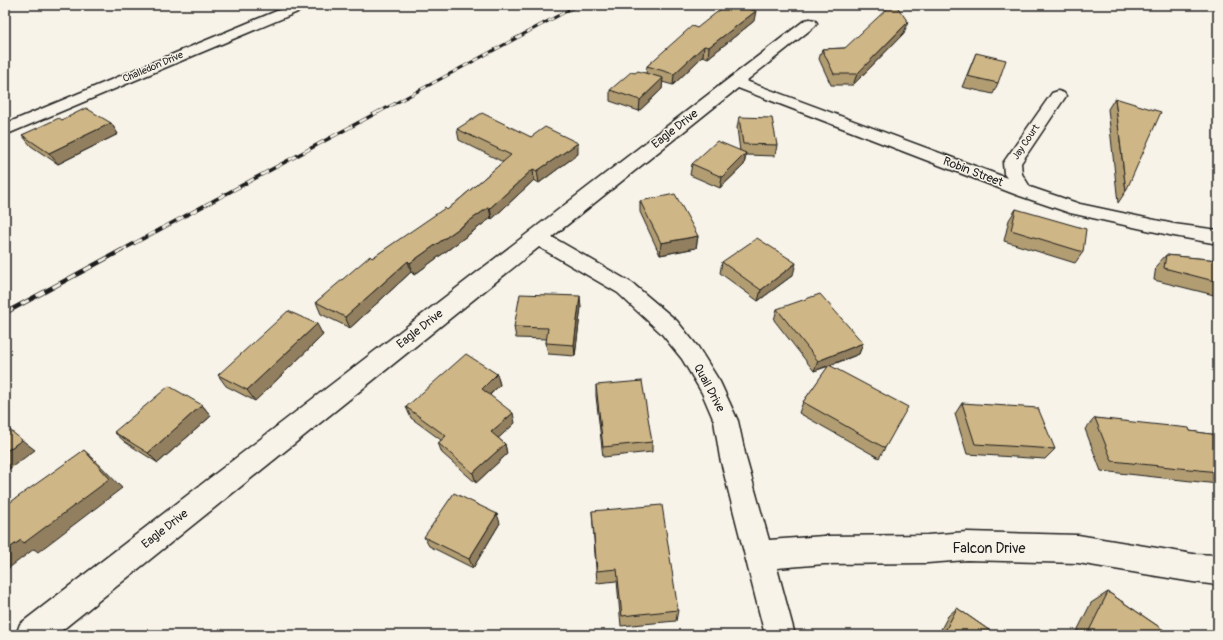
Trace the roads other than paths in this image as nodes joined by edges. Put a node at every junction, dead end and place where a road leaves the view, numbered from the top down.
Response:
1 (302, 5) edge
2 (810, 23) dead end
3 (736, 82) junction
4 (1058, 96) dead end
5 (5, 130) edge
6 (1023, 191) junction
7 (537, 237) junction
8 (1218, 237) edge
9 (758, 555) junction
10 (1218, 570) edge
11 (30, 635) edge
12 (780, 635) edge

1 - 5 street, Challedon Drive
2 - 3 street, Eagle Drive
3 - 6 street, Robin Street
3 - 7 street, Eagle Drive
4 - 6 street, Jay Court
6 - 8 street, Robin Street
7 - 9 street, Quail Drive
7 - 11 street, Eagle Drive
9 - 10 street, Falcon Drive
9 - 12 street, Quail Drive

